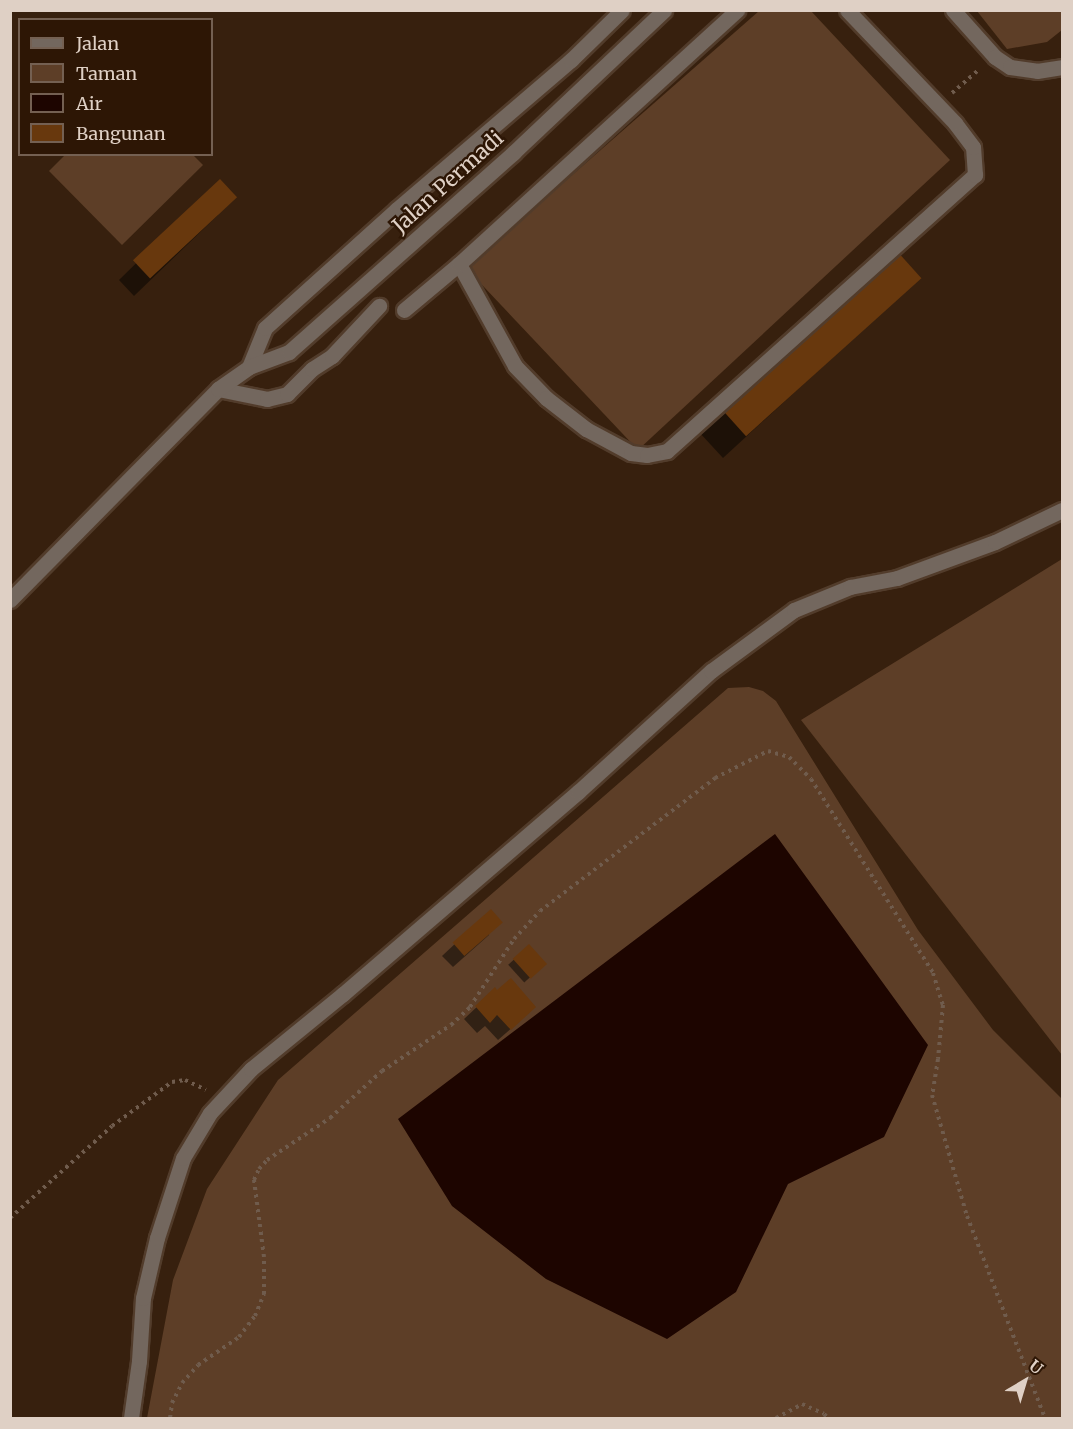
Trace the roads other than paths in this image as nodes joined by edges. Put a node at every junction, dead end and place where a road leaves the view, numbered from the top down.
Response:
1 (622, 10) edge
2 (664, 10) edge
3 (737, 10) edge
4 (847, 10) edge
5 (953, 10) edge
6 (1062, 67) edge
7 (459, 264) junction
8 (379, 306) dead end
9 (404, 310) dead end
10 (249, 367) junction
11 (218, 389) junction
12 (1062, 510) edge
13 (10, 600) edge
14 (131, 1419) edge

1 - 10 street, Jalan Permadi
2 - 10 street, Jalan Permadi
3 - 7 street
4 - 7 street
5 - 6 street
7 - 9 street
8 - 11 street
10 - 11 street, Jalan Permadi
11 - 13 street, Jalan Permadi
12 - 14 street

